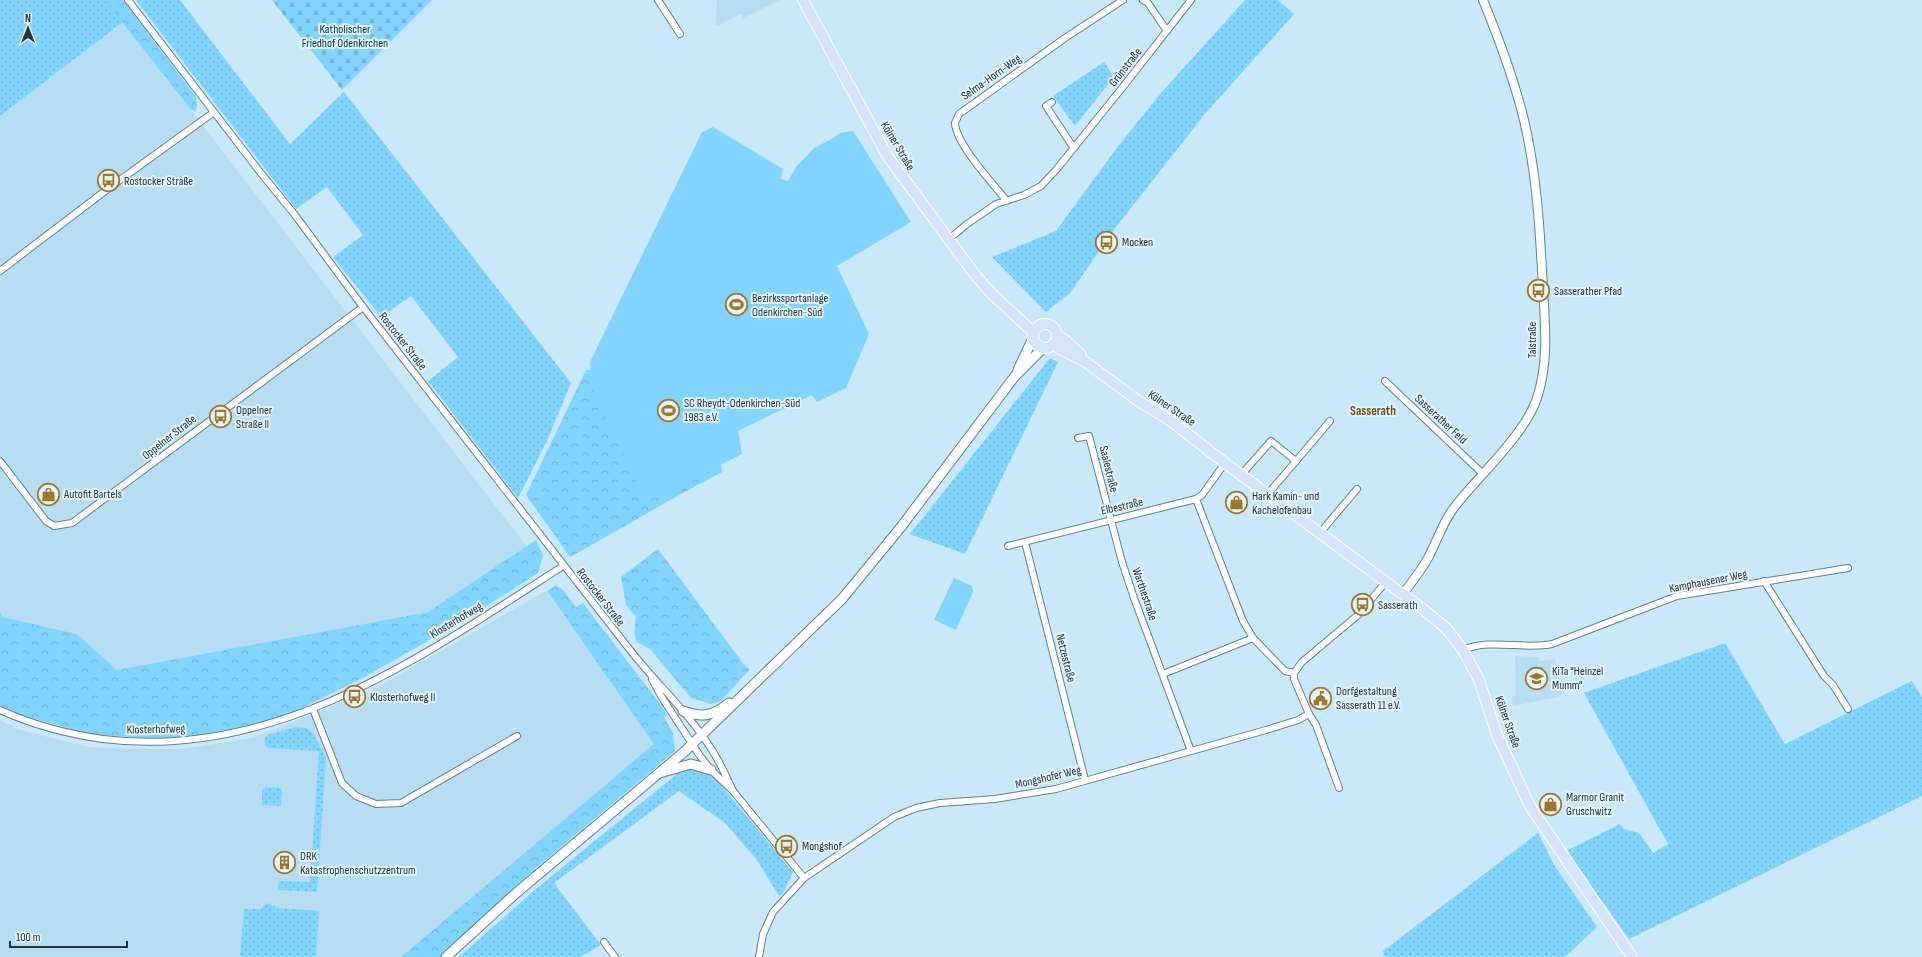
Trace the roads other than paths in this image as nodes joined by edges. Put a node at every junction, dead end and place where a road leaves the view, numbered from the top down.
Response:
1 (128, 0) edge
2 (658, 0) edge
3 (803, 0) edge
4 (1123, 0) edge
5 (1143, 0) edge
6 (1191, 0) edge
7 (1483, 0) edge
8 (1167, 32) junction
9 (680, 34) dead end
10 (1052, 102) dead end
11 (214, 112) junction
12 (1075, 147) junction
13 (1007, 201) junction
14 (948, 240) junction
15 (0, 271) edge
16 (991, 293) junction
17 (363, 307) junction
18 (1041, 324) junction
19 (1033, 335) junction
20 (1051, 343) junction
21 (1015, 376) junction
22 (1385, 381) dead end
23 (1330, 421) dead end
24 (1078, 438) dead end
25 (0, 461) edge
26 (1296, 461) junction
27 (1225, 464) junction
28 (1483, 474) junction
29 (1241, 475) junction
30 (1357, 489) dead end
31 (1267, 495) junction
32 (1196, 500) junction
33 (1111, 520) junction
34 (1319, 534) junction
35 (1025, 542) junction
36 (1008, 546) dead end
37 (563, 566) junction
38 (1848, 568) dead end
39 (1764, 581) junction
40 (1385, 583) junction
41 (1402, 595) junction
42 (1252, 638) junction
43 (1463, 650) junction
44 (769, 671) junction
45 (1294, 673) junction
46 (649, 674) junction
47 (1163, 674) junction
48 (313, 709) junction
49 (0, 710) edge
50 (1848, 710) dead end
51 (683, 711) junction
52 (1309, 714) junction
53 (702, 735) junction
54 (517, 736) dead end
55 (692, 746) junction
56 (1191, 751) junction
57 (711, 770) junction
58 (660, 773) junction
59 (1085, 780) junction
60 (1339, 788) dead end
61 (733, 791) junction
62 (804, 878) junction
63 (604, 942) dead end
64 (446, 957) edge
65 (615, 957) edge
66 (759, 957) edge
67 (1632, 957) edge

1 - 11 street, Rostocker Straße
2 - 9 street
3 - 14 main road, Kölner Straße
4 - 13 street, Selma-Horn-Weg
5 - 8 street
6 - 8 street, Grünstraße
7 - 28 street, Talstraße
8 - 12 street, Grünstraße
10 - 12 street
11 - 15 street
11 - 17 street, Rostocker Straße
12 - 13 street, Grünstraße
13 - 14 street, Grünstraße
14 - 16 main road, Kölner Straße
16 - 18 main road, Kölner Straße
16 - 19 main road, Kölner Straße
17 - 25 street, Oppelner Straße
17 - 37 street, Rostocker Straße
18 - 19 main road
18 - 20 main road, Kölner Straße
19 - 20 main road, Kölner Straße
19 - 21 main road
20 - 21 main road
20 - 27 main road, Kölner Straße
21 - 44 main road
22 - 28 street, Sasserather Feld
23 - 26 street
24 - 33 street, Saalestraße
26 - 29 street
26 - 31 street
27 - 29 main road, Kölner Straße
27 - 32 street
28 - 41 street, Talstraße
29 - 31 main road, Kölner Straße
30 - 34 street
31 - 34 main road, Kölner Straße
32 - 33 street, Elbestraße
32 - 42 street
33 - 35 street, Elbestraße
33 - 47 street, Warthestraße
34 - 40 main road, Kölner Straße
35 - 36 street, Elbestraße
35 - 59 street, Netzestraße
37 - 46 street, Rostocker Straße
37 - 48 street, Klosterhofweg
38 - 39 street
39 - 43 street, Kamphausener Weg
39 - 50 street, Kamphausener Weg
40 - 41 main road, Kölner Straße
40 - 45 street
41 - 43 main road, Kölner Straße
42 - 45 street
42 - 47 street
43 - 67 main road, Kölner Straße
44 - 51 main road
44 - 53 main road
45 - 52 street
46 - 51 street, Rostocker Straße
46 - 55 street, Rostocker Straße
47 - 56 street, Warthestraße
48 - 49 street, Klosterhofweg
48 - 54 street
51 - 53 street, Rostocker Straße
52 - 56 street, Mongshofer Weg
52 - 60 street
53 - 55 main road
53 - 61 street, Rostocker Straße
55 - 57 street, Rostocker Straße
55 - 58 main road
56 - 59 street, Mongshofer Weg
57 - 58 main road
57 - 61 street, Rostocker Straße
58 - 64 main road
59 - 62 street, Mongshofer Weg
61 - 62 street
62 - 66 street
63 - 65 street

